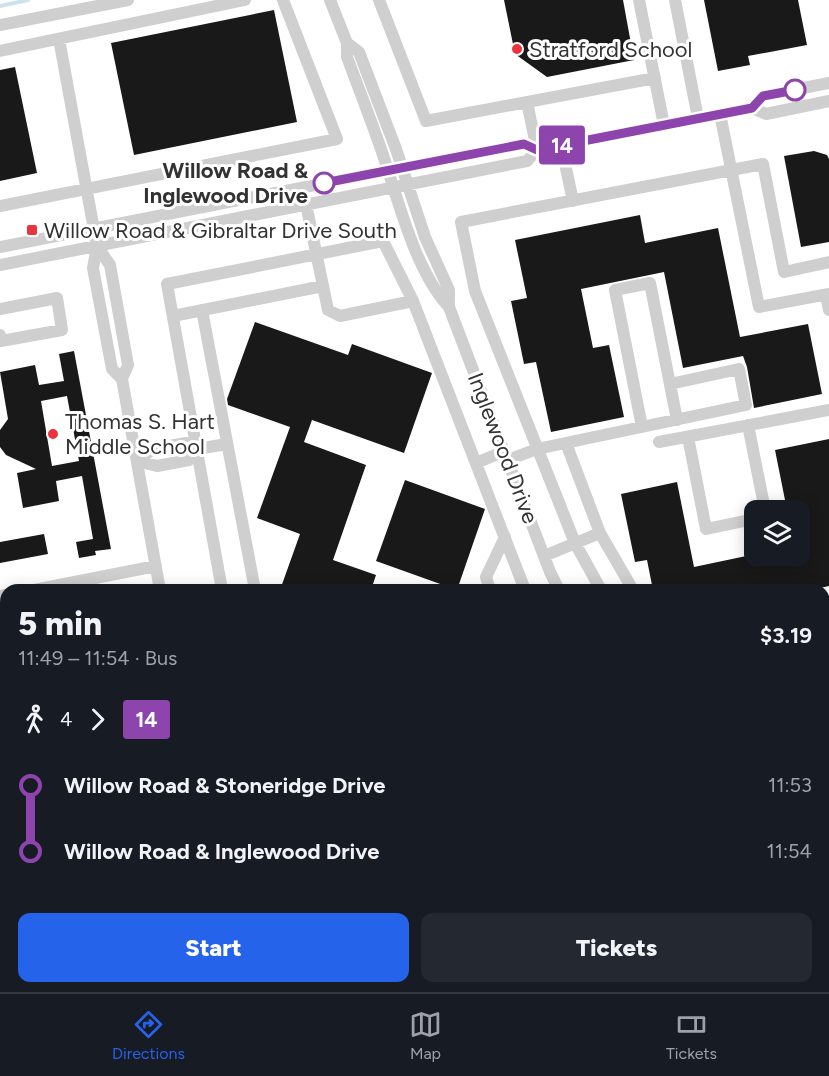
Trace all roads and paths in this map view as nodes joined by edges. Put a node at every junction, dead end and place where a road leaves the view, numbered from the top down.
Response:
1 (128, 0) edge
2 (244, 0) edge
3 (284, 0) edge
4 (330, 0) edge
5 (379, 0) edge
6 (639, 0) edge
7 (675, 0) edge
8 (0, 25) edge
9 (59, 39) junction
10 (346, 43) junction
11 (0, 51) edge
12 (655, 78) junction
13 (829, 83) edge
14 (829, 101) edge
15 (527, 102) junction
16 (752, 108) junction
17 (720, 114) junction
18 (698, 118) junction
19 (664, 125) junction
20 (561, 145) junction
21 (537, 150) junction
22 (402, 167) junction
23 (388, 170) junction
24 (732, 170) junction
25 (407, 184) junction
26 (393, 187) junction
27 (87, 189) junction
28 (573, 201) junction
29 (306, 204) junction
30 (0, 206) edge
31 (94, 228) junction
32 (97, 246) junction
33 (0, 247) edge
34 (316, 255) junction
35 (829, 262) edge
36 (0, 265) edge
37 (323, 286) junction
38 (827, 294) edge
39 (413, 301) junction
40 (449, 307) junction
41 (0, 309) edge
42 (202, 310) junction
43 (829, 310) edge
44 (173, 316) junction
45 (0, 335) edge
46 (670, 384) junction
47 (829, 410) edge
48 (677, 420) junction
49 (748, 425) junction
50 (642, 427) junction
51 (688, 437) junction
52 (659, 442) dead end
53 (566, 443) junction
54 (227, 444) junction
55 (197, 449) junction
56 (537, 449) junction
57 (506, 456) junction
58 (137, 461) junction
59 (476, 463) junction
60 (763, 500) edge
61 (744, 521) edge
62 (600, 532) junction
63 (505, 537) junction
64 (575, 543) junction
65 (544, 556) junction
66 (156, 567) junction
67 (66, 584) edge
68 (159, 584) edge
69 (221, 584) edge
70 (254, 584) edge
71 (488, 584) edge
72 (523, 584) edge
73 (556, 584) edge
74 (598, 584) edge
75 (630, 584) edge

1 - 8 street
2 - 9 street
3 - 27 street
4 - 10 street, Inglewood Drive
5 - 15 street
6 - 12 street
7 - 18 street
9 - 11 street
9 - 27 street
10 - 22 street, Inglewood Drive
10 - 23 street, Inglewood Drive
12 - 15 street
12 - 19 street
13 - 16 street
14 - 16 street
15 - 21 street
16 - 17 street
17 - 18 street
17 - 24 street
18 - 19 street
19 - 20 street
20 - 21 street
20 - 28 street
21 - 22 street
21 - 25 street
22 - 23 street
22 - 25 street, Inglewood Drive
23 - 26 street, Inglewood Drive
23 - 31 street
24 - 28 street
24 - 35 street
24 - 38 street
25 - 26 street
25 - 40 street, Inglewood Drive
26 - 29 street
26 - 40 street, Inglewood Drive
27 - 30 street
27 - 31 street
28 - 56 street
29 - 32 street
29 - 34 street
31 - 32 street
31 - 33 street
32 - 36 street
32 - 58 street
34 - 37 street
34 - 39 street
34 - 44 street
37 - 39 street
37 - 42 street
38 - 43 street
39 - 59 street
40 - 57 street, Inglewood Drive
41 - 45 street
42 - 44 street
42 - 54 street
44 - 55 street
46 - 48 street
46 - 48 street
46 - 50 street
47 - 49 street
48 - 50 street
49 - 51 street
49 - 60 street
50 - 53 street
51 - 52 street
51 - 61 street
53 - 56 street
53 - 62 street
54 - 55 street
54 - 70 street
55 - 58 street
55 - 58 street
55 - 69 street
56 - 57 street
56 - 64 street
57 - 59 street
57 - 65 street, Inglewood Drive
58 - 66 street
59 - 63 street
62 - 64 street
62 - 75 street
63 - 71 street
63 - 72 street
64 - 65 street
64 - 74 street
65 - 73 street, Inglewood Drive
66 - 67 street
66 - 68 street

